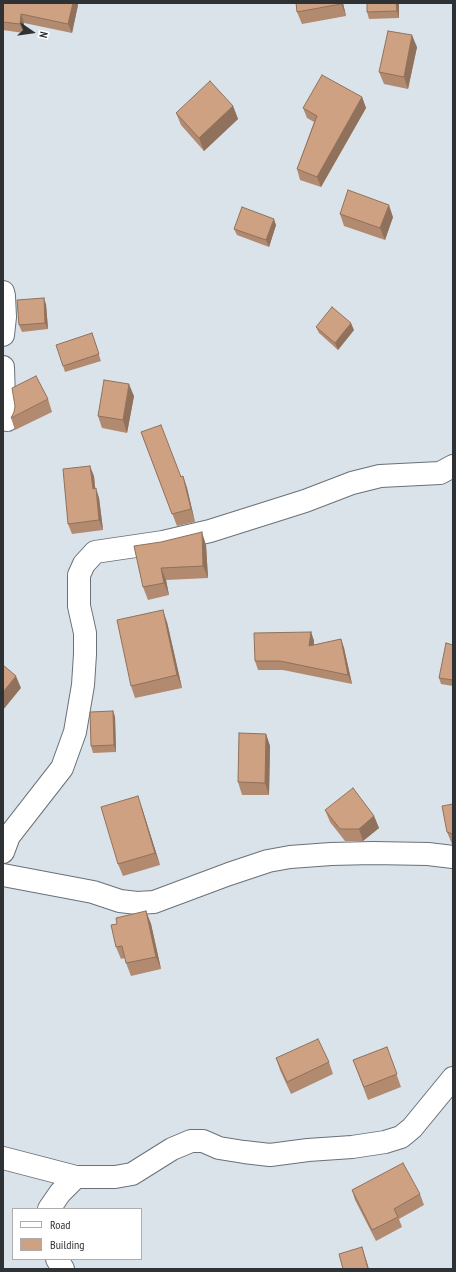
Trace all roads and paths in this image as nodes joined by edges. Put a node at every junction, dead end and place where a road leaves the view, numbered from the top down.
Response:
1 (3, 292) edge
2 (3, 335) edge
3 (3, 367) edge
4 (8, 420) dead end
5 (453, 466) edge
6 (3, 852) edge
7 (453, 857) edge
8 (3, 875) edge
9 (453, 1078) edge
10 (3, 1158) edge
11 (76, 1177) junction
12 (50, 1208) edge
13 (58, 1260) edge
14 (63, 1269) edge

1 - 2 street
3 - 4 street
5 - 6 street
7 - 8 street
9 - 11 street
10 - 11 street
11 - 12 street
13 - 14 street

